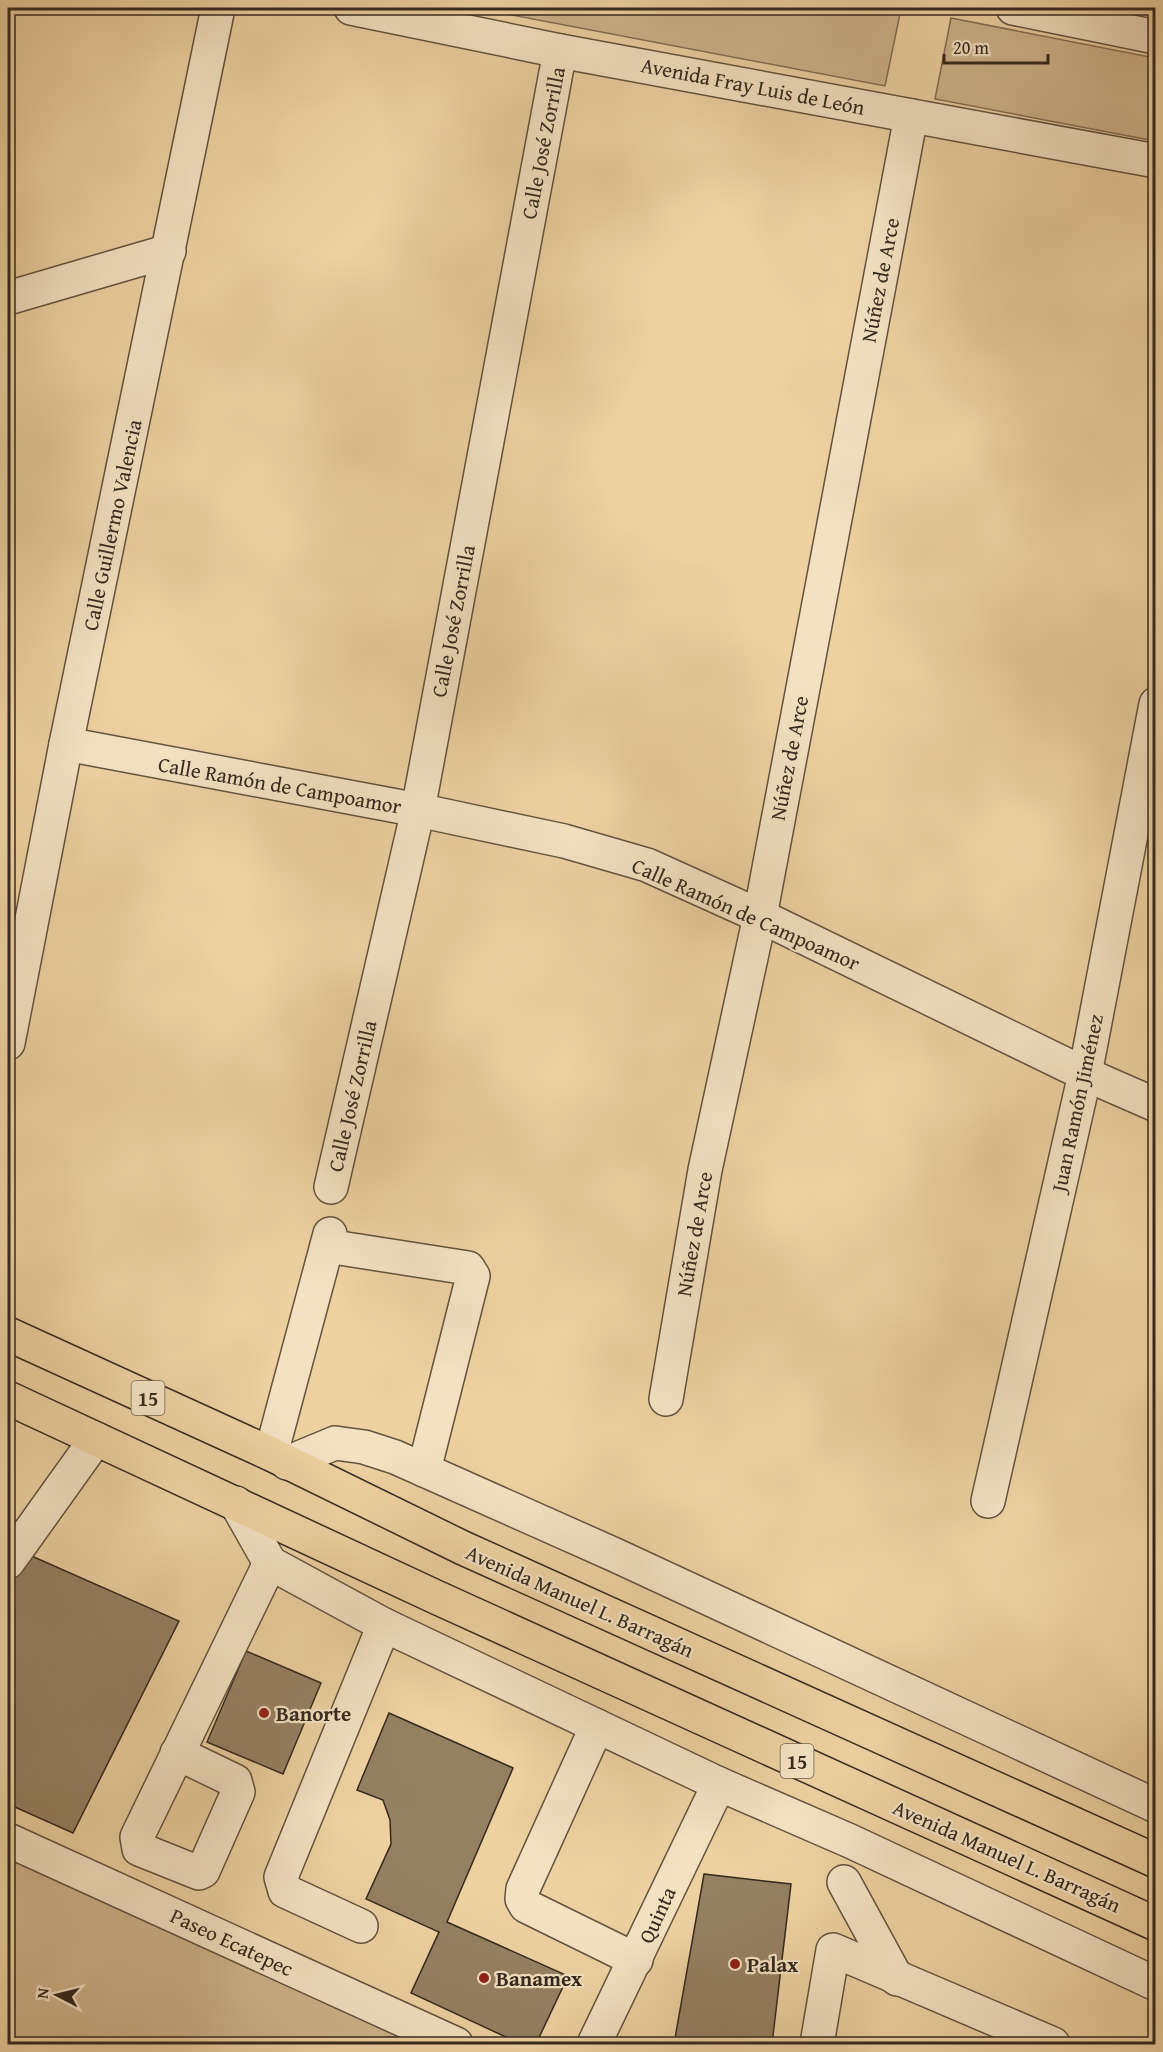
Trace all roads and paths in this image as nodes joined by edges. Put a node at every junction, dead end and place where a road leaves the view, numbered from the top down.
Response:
1 (218, 8) edge
2 (351, 8) edge
3 (1013, 8) edge
4 (1155, 37) edge
5 (560, 51) junction
6 (911, 116) junction
7 (1155, 161) edge
8 (169, 251) junction
9 (8, 298) edge
10 (1155, 704) edge
11 (66, 744) junction
12 (418, 810) junction
13 (759, 916) junction
14 (8, 1037) edge
15 (1085, 1074) junction
16 (1155, 1105) edge
17 (331, 1187) dead end
18 (8, 1334) edge
19 (8, 1398) edge
20 (666, 1399) dead end
21 (96, 1438) junction
22 (279, 1459) junction
23 (424, 1470) junction
24 (988, 1501) dead end
25 (236, 1503) junction
26 (8, 1562) edge
27 (270, 1563) junction
28 (384, 1625) junction
29 (597, 1726) junction
30 (177, 1753) dead end
31 (719, 1784) junction
32 (1155, 1806) edge
33 (8, 1839) edge
34 (850, 1841) junction
35 (1155, 1862) edge
36 (844, 1882) junction
37 (1155, 1924) edge
38 (361, 1926) dead end
39 (833, 1950) junction
40 (636, 1960) junction
41 (897, 1979) junction
42 (1154, 1979) edge
43 (456, 2044) edge
44 (594, 2044) edge
45 (817, 2044) edge
46 (1053, 2044) edge

1 - 8 street, Calle Guillermo Valencia
2 - 5 street, Avenida Fray Luis de León
3 - 4 street
5 - 6 street, Avenida Fray Luis de León
5 - 12 street, Calle José Zorrilla
6 - 7 street, Avenida Fray Luis de León
6 - 13 street, Núñez de Arce
8 - 9 street
8 - 11 street, Calle Guillermo Valencia
10 - 15 street, Juan Ramón Jiménez
11 - 12 street, Calle Ramón de Campoamor
11 - 14 street, Calle Guillermo Valencia
12 - 13 street, Calle Ramón de Campoamor
12 - 17 street, Calle José Zorrilla
13 - 15 street, Calle Ramón de Campoamor
13 - 20 street, Núñez de Arce
15 - 16 street, Calle Ramón de Campoamor
15 - 24 street, Juan Ramón Jiménez
18 - 22 highway, Avenida Manuel L. Barragán / 15
19 - 21 highway, Avenida Manuel L. Barragán / 15
21 - 25 highway, Avenida Manuel L. Barragán / 15
21 - 26 street
22 - 23 street
22 - 23 street
22 - 35 highway, Avenida Manuel L. Barragán / 15
23 - 32 street
25 - 27 street
25 - 37 highway, Avenida Manuel L. Barragán / 15
27 - 28 street
27 - 30 street
28 - 29 street
28 - 38 street
29 - 31 street
29 - 40 street
31 - 34 street
31 - 40 street, Quinta
33 - 43 street, Paseo Ecatepec
34 - 36 street
34 - 42 street
36 - 39 street
36 - 41 street
39 - 41 street
39 - 45 street
40 - 44 street, Quinta
41 - 46 street

